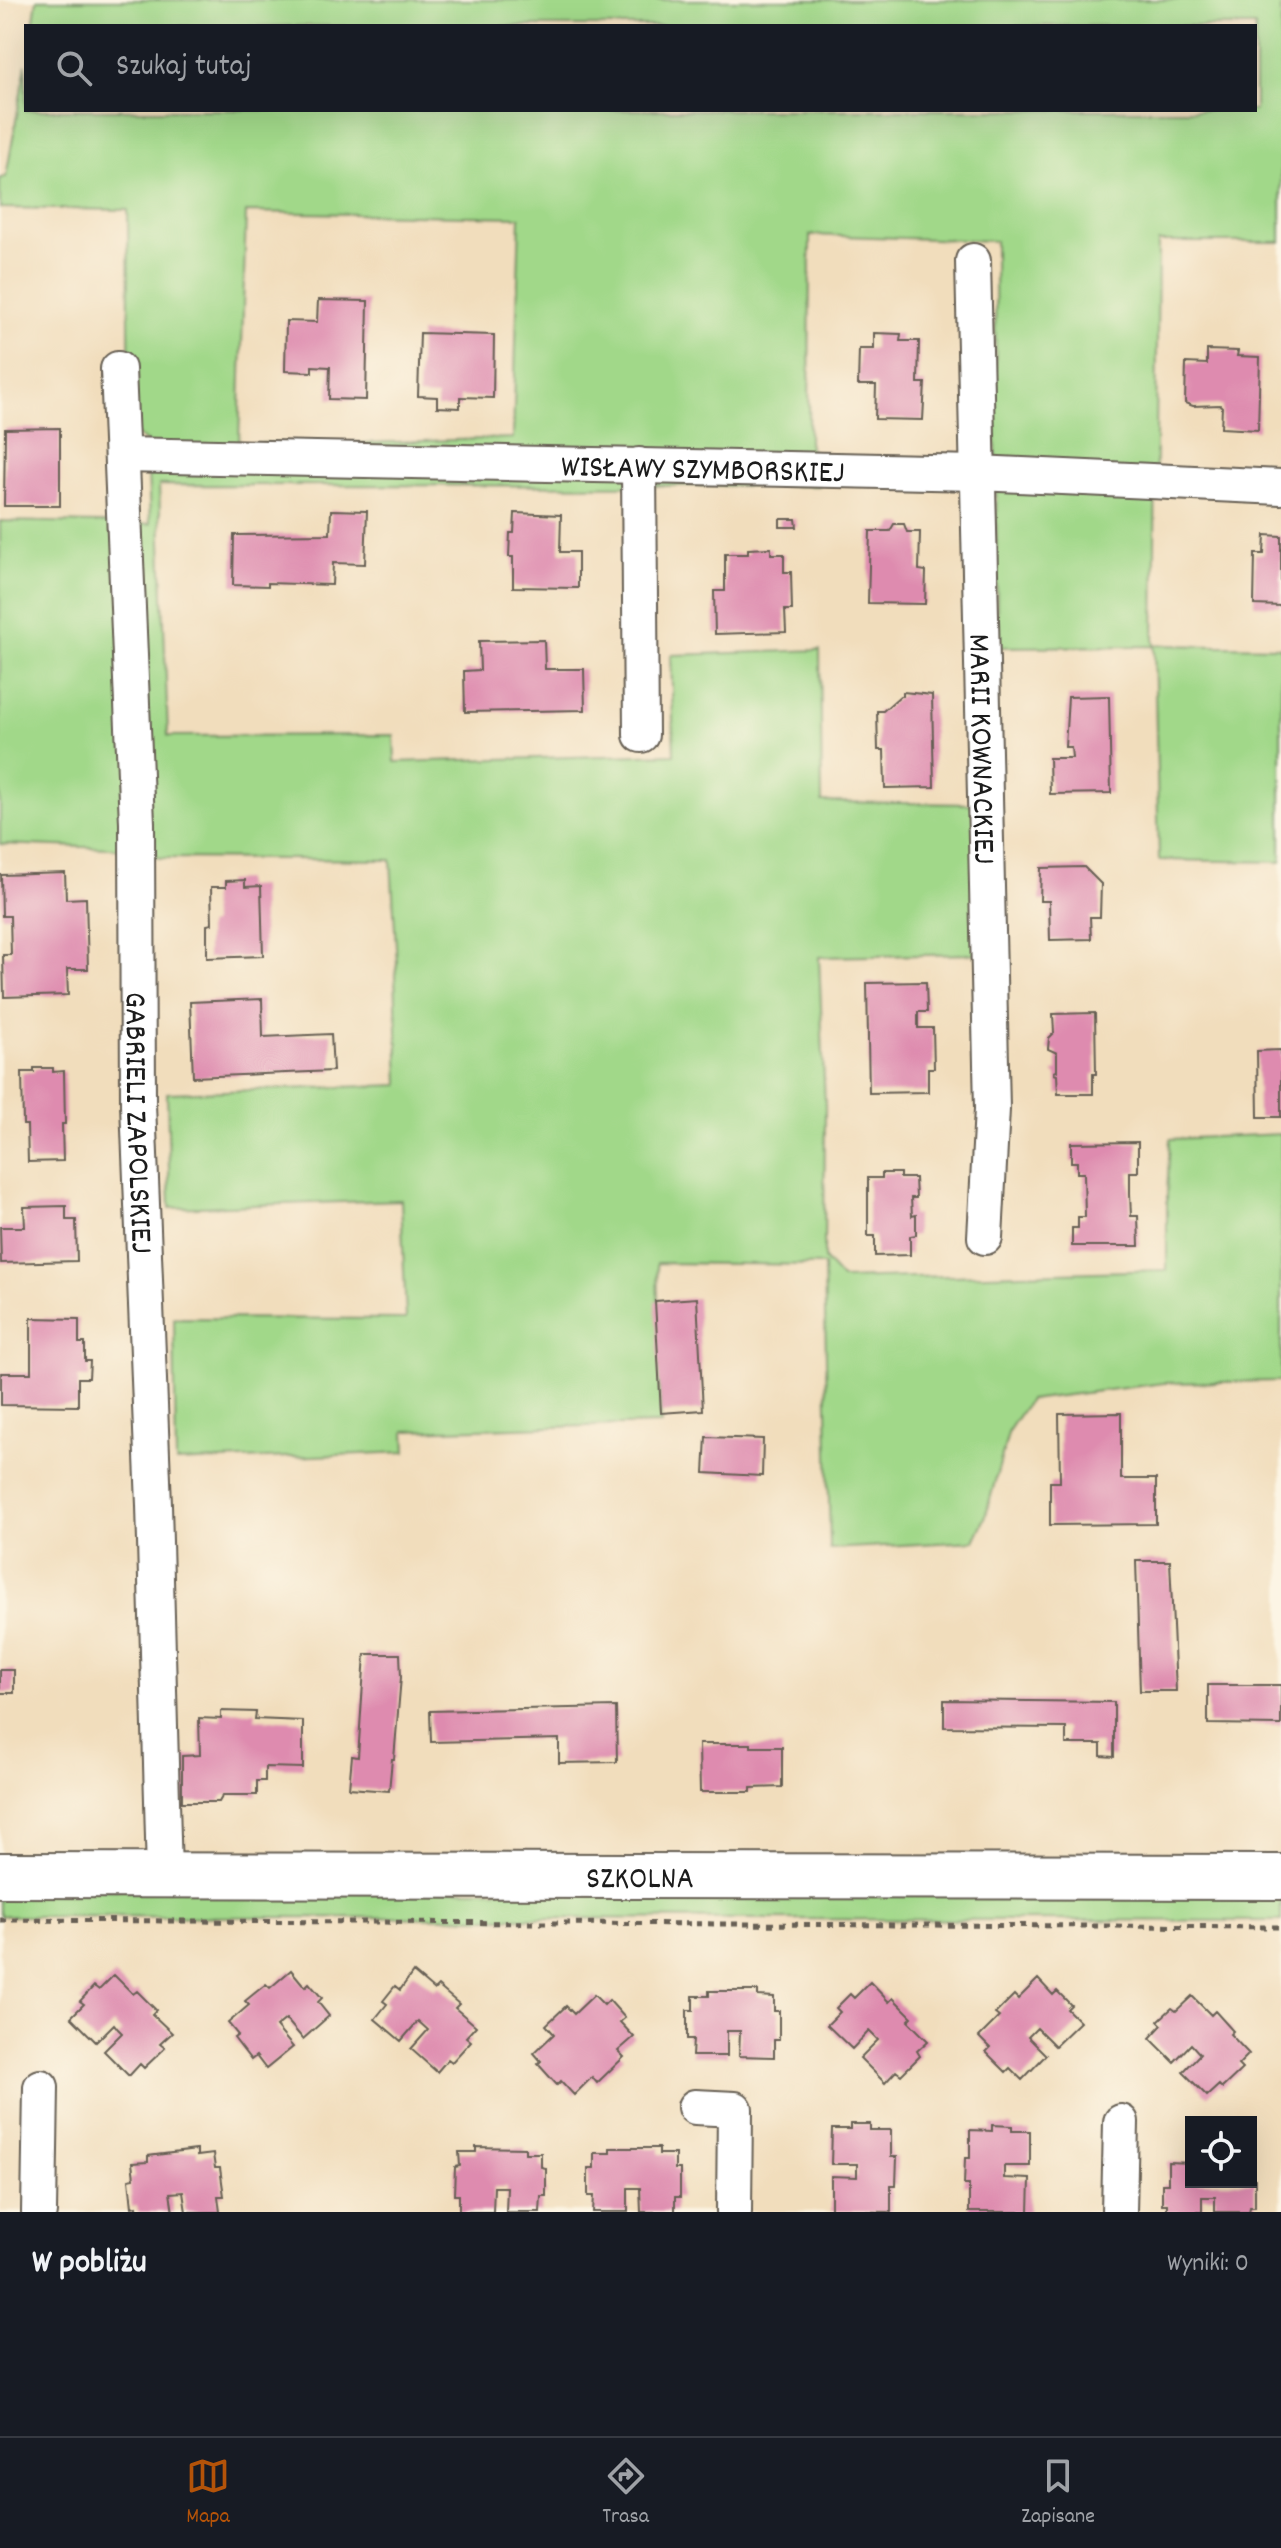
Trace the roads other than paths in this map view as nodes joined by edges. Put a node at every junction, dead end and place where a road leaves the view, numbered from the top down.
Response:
1 (973, 261) dead end
2 (118, 369) dead end
3 (123, 455) junction
4 (639, 465) junction
5 (977, 473) junction
6 (1281, 487) edge
7 (641, 735) dead end
8 (985, 1237) dead end
9 (0, 1875) edge
10 (164, 1875) junction
11 (1281, 1877) edge
12 (41, 2087) dead end
13 (695, 2107) dead end
14 (1121, 2122) dead end
15 (39, 2212) edge
16 (734, 2212) edge
17 (1119, 2212) edge

1 - 5 street, MARII KOWNACKIEJ
2 - 3 street, GABRIELI ZAPOLSKIEJ
3 - 4 street, WISŁAWY SZYMBORSKIEJ
3 - 10 street, GABRIELI ZAPOLSKIEJ
4 - 5 street, WISŁAWY SZYMBORSKIEJ
4 - 7 street
5 - 6 street, WISŁAWY SZYMBORSKIEJ
5 - 8 street, MARII KOWNACKIEJ
9 - 10 street, SZKOLNA
10 - 11 street, SZKOLNA
12 - 15 street
13 - 16 street
14 - 17 street

